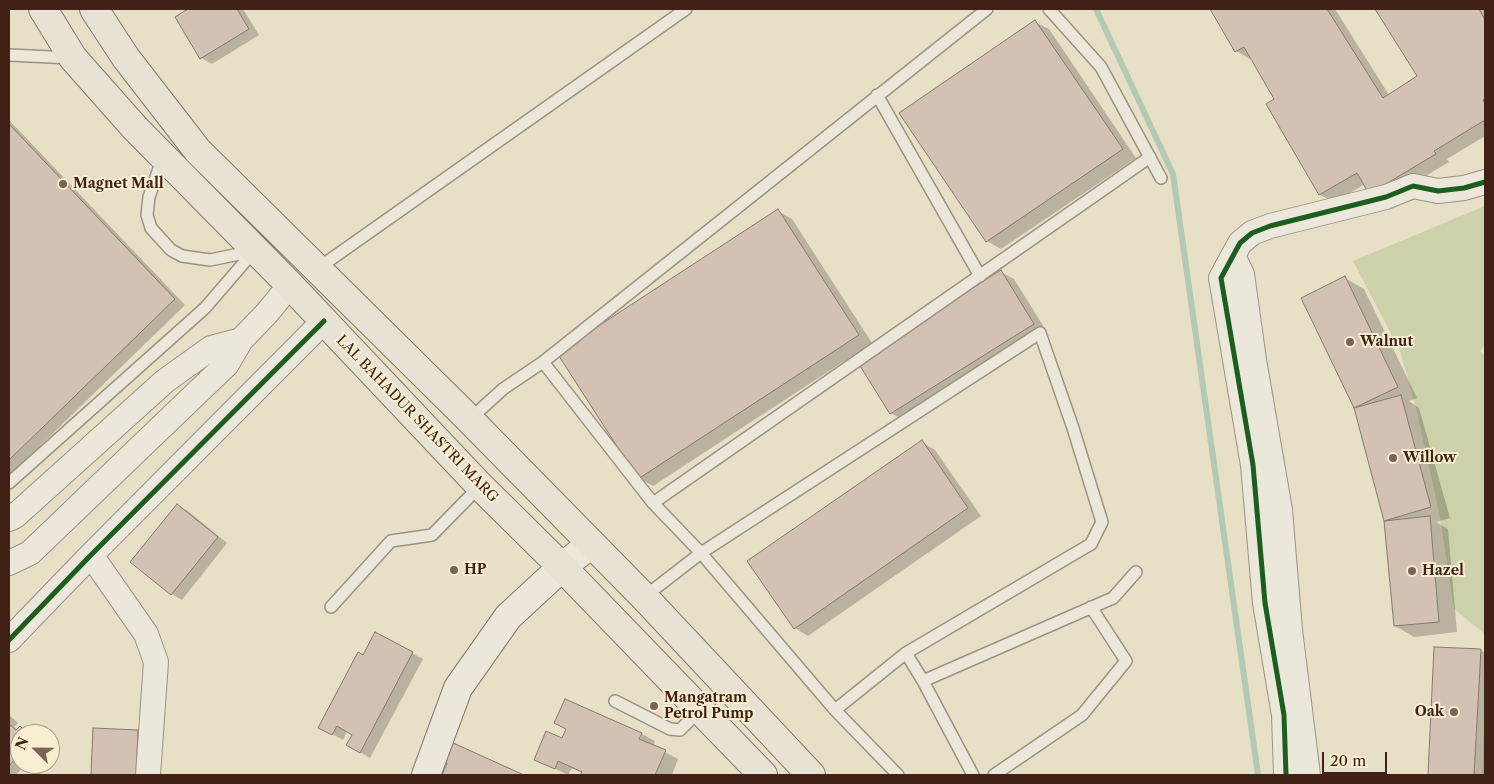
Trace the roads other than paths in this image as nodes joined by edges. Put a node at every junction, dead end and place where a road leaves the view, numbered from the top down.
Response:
1 (43, 9) edge
2 (94, 9) edge
3 (686, 9) edge
4 (987, 9) edge
5 (1049, 9) edge
6 (9, 55) edge
7 (73, 58) junction
8 (877, 95) junction
9 (163, 157) junction
10 (1150, 157) junction
11 (1161, 178) dead end
12 (1485, 182) edge
13 (256, 250) junction
14 (317, 269) junction
15 (980, 276) junction
16 (290, 285) junction
17 (324, 321) junction
18 (241, 340) junction
19 (543, 362) junction
20 (469, 420) junction
21 (9, 483) edge
22 (1265, 484) junction
23 (480, 486) junction
24 (652, 503) junction
25 (9, 519) edge
26 (591, 544) junction
27 (30, 553) junction
28 (701, 553) junction
29 (91, 555) junction
30 (9, 563) edge
31 (562, 566) junction
32 (1136, 572) dead end
33 (9, 574) edge
34 (644, 597) junction
35 (331, 607) dead end
36 (1091, 607) junction
37 (9, 640) edge
38 (906, 653) junction
39 (923, 681) junction
40 (615, 701) dead end
41 (700, 710) junction
42 (835, 710) junction
43 (148, 775) edge
44 (426, 775) edge
45 (763, 775) edge
46 (811, 775) edge
47 (898, 775) edge
48 (973, 775) edge
49 (994, 775) edge
50 (1286, 775) edge
51 (1308, 775) edge

1 - 7 main road, LAL BAHADUR SHASTRI MARG
2 - 14 main road
3 - 14 lane
4 - 8 lane
5 - 10 lane
6 - 7 lane
7 - 9 main road, LAL BAHADUR SHASTRI MARG
8 - 15 lane
8 - 19 lane
9 - 13 main road, LAL BAHADUR SHASTRI MARG
9 - 13 lane
10 - 11 lane
10 - 15 lane
12 - 22 street
13 - 16 main road, LAL BAHADUR SHASTRI MARG
13 - 21 lane
14 - 20 main road
15 - 24 lane
16 - 17 main road, LAL BAHADUR SHASTRI MARG
16 - 18 street
17 - 23 main road, LAL BAHADUR SHASTRI MARG
17 - 29 street
18 - 25 street
18 - 27 street
19 - 20 lane
19 - 24 lane
20 - 26 main road
22 - 50 street
22 - 51 street
23 - 31 main road, LAL BAHADUR SHASTRI MARG
23 - 35 lane
24 - 28 lane
26 - 31 main road
26 - 34 main road
27 - 30 street
27 - 33 street
28 - 34 lane
28 - 38 lane
28 - 42 lane
29 - 37 street
29 - 43 street
31 - 41 main road, LAL BAHADUR SHASTRI MARG
31 - 44 main road
32 - 36 lane
34 - 46 main road
36 - 39 lane
36 - 49 lane
38 - 39 lane
38 - 42 lane
39 - 48 lane
40 - 41 lane
41 - 45 main road, LAL BAHADUR SHASTRI MARG
42 - 47 lane

